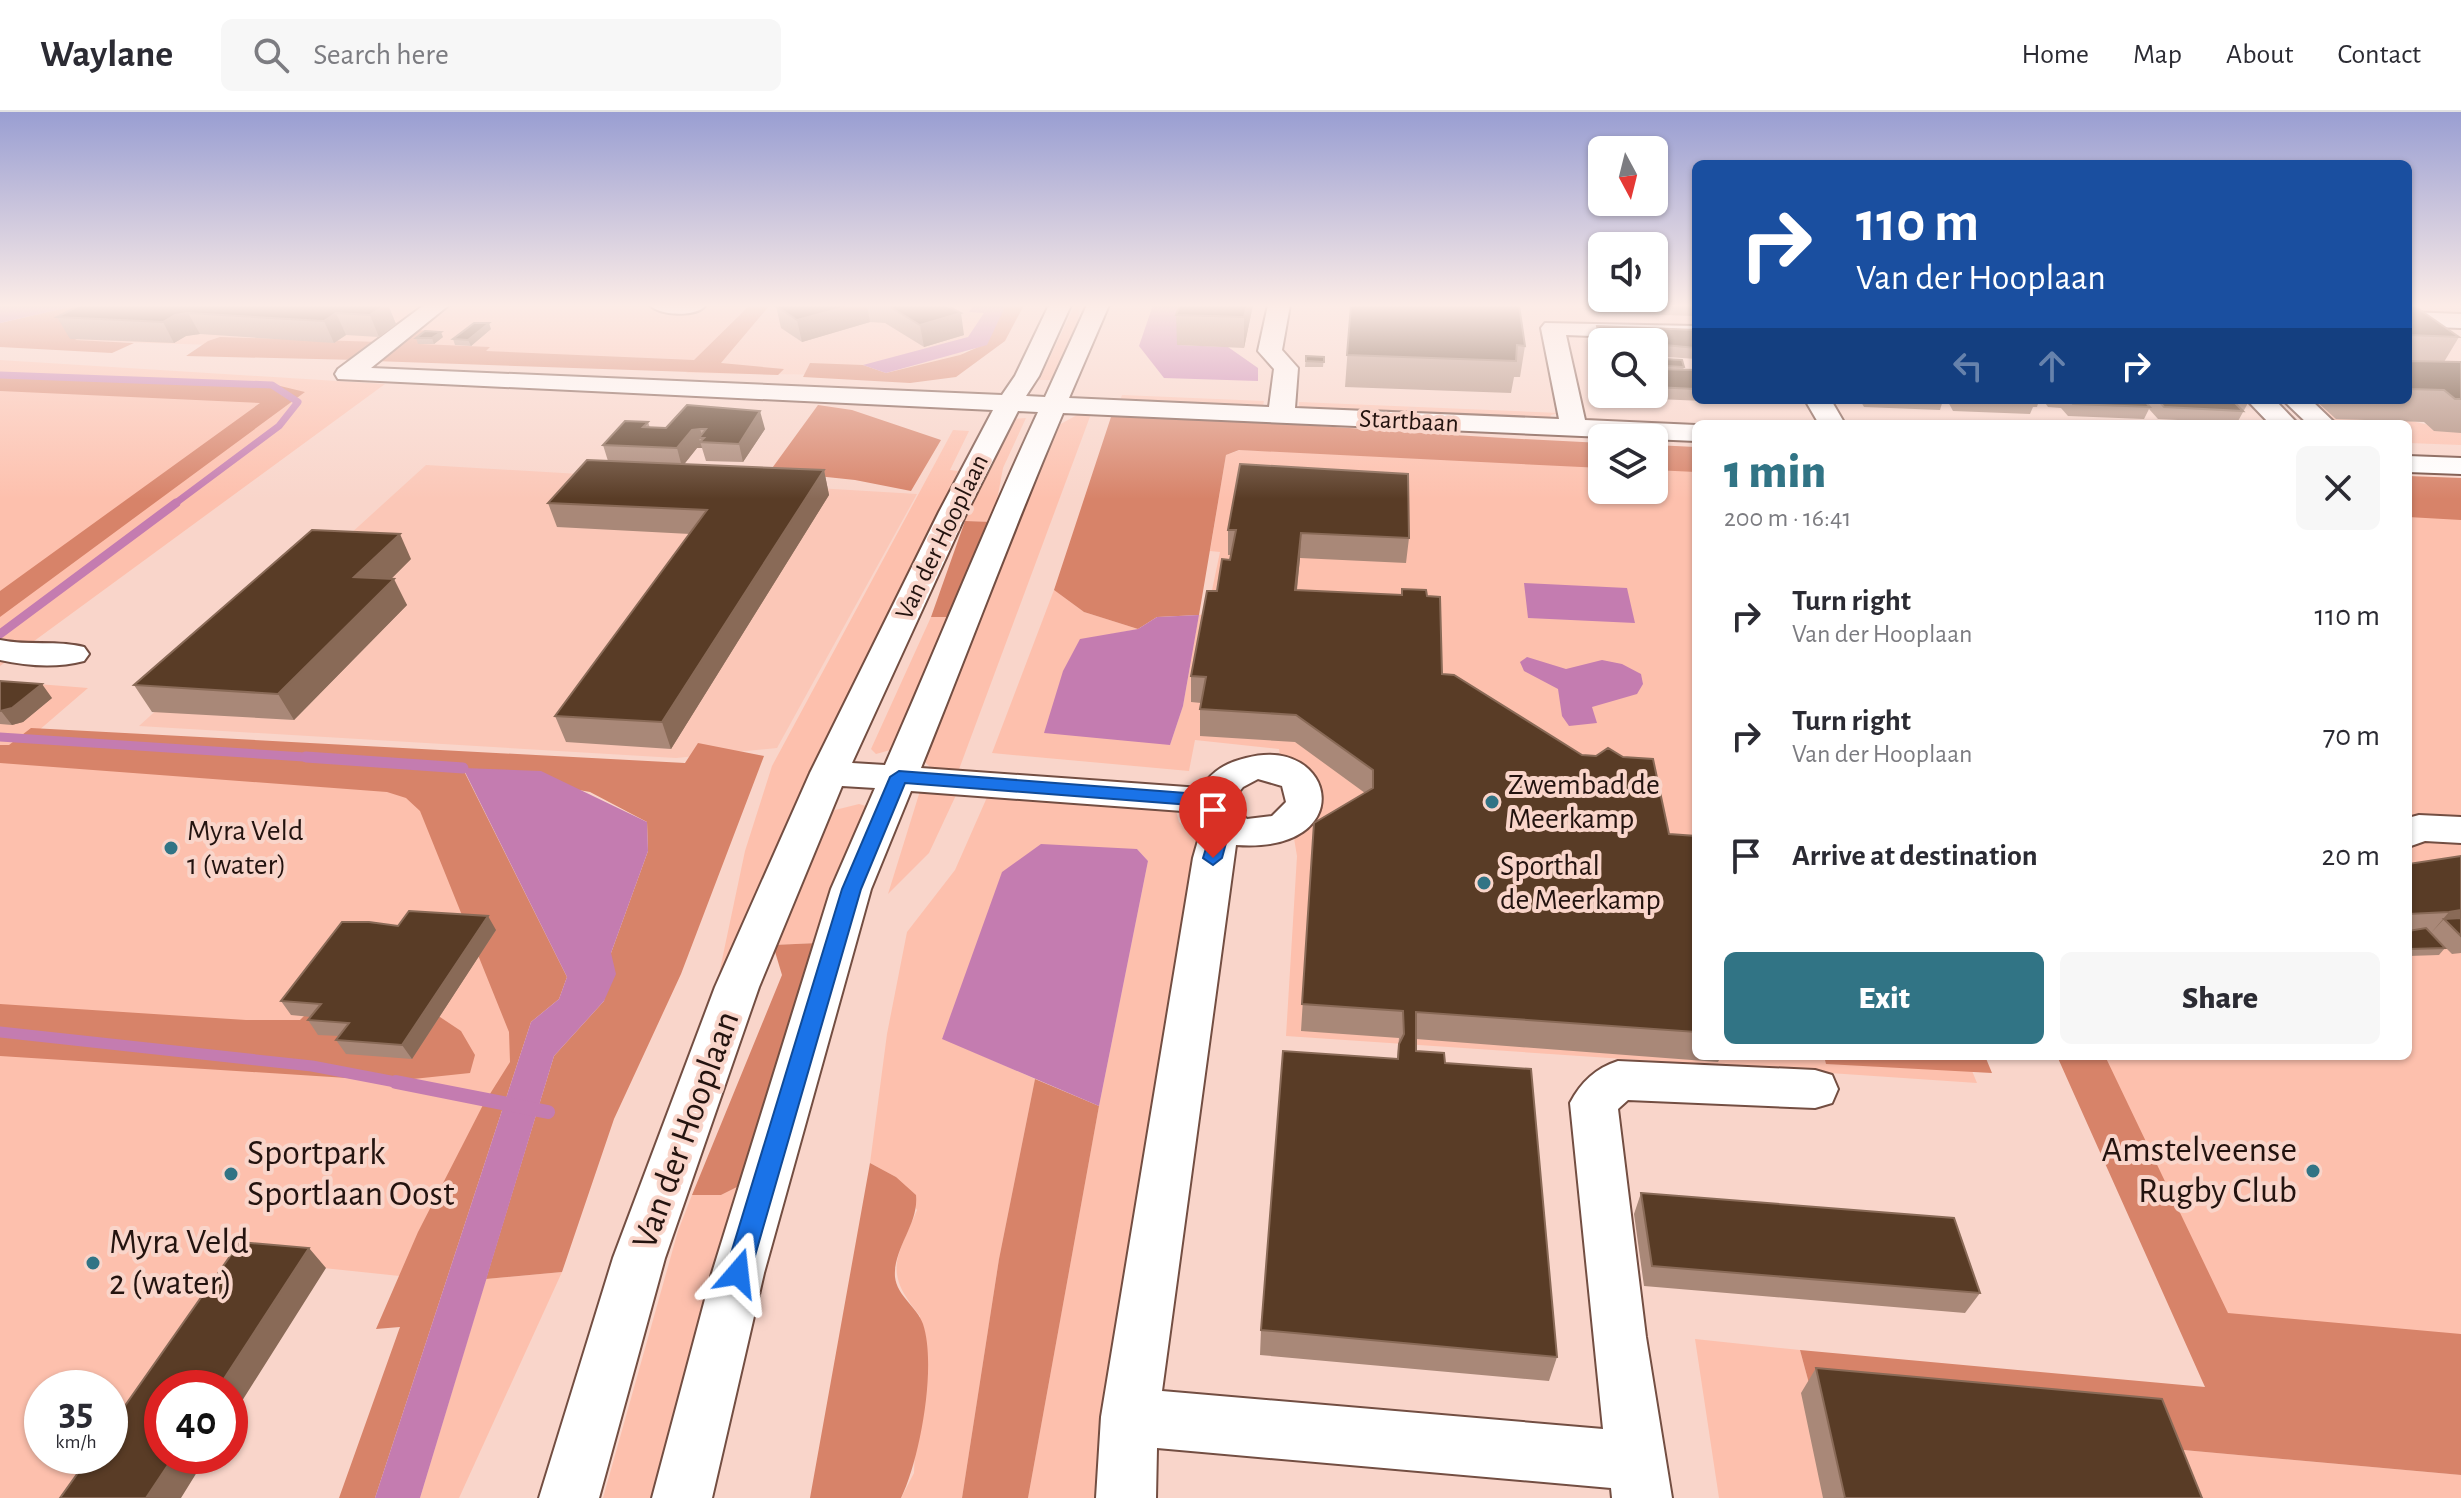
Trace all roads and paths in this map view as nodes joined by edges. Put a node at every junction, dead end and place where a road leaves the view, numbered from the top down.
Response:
1 (353, 370) edge
2 (1030, 370) edge
3 (1068, 370) edge
4 (1286, 370) edge
5 (1562, 370) edge
6 (1009, 403) junction
7 (2264, 404) edge
8 (2300, 404) edge
9 (1052, 405) junction
10 (1281, 415) junction
11 (2281, 420) edge
12 (2318, 420) edge
13 (1574, 428) junction
14 (1692, 433) edge
15 (2412, 464) edge
16 (2461, 466) edge
17 (0, 650) edge
18 (72, 654) dead end
19 (829, 773) junction
20 (899, 777) junction
21 (2461, 830) edge
22 (2412, 832) edge
23 (1815, 1089) dead end
24 (1130, 1417) junction
25 (1639, 1480) edge
26 (569, 1498) edge
27 (682, 1498) edge
28 (1126, 1498) edge

1 - 6 street, Startbaan
2 - 6 street, Van der Hooplaan
3 - 9 street, Van der Hooplaan
4 - 10 street
5 - 13 street
6 - 9 street, Startbaan
6 - 19 street, Van der Hooplaan
7 - 11 street
8 - 12 street
9 - 10 street, Startbaan
9 - 20 street, Van der Hooplaan
10 - 13 street, Startbaan
13 - 14 street, Startbaan
15 - 16 street
17 - 18 street
19 - 20 street
19 - 26 street, Van der Hooplaan
20 - 24 street
20 - 27 street, Van der Hooplaan
21 - 22 street
23 - 25 street
24 - 25 street
24 - 28 street

